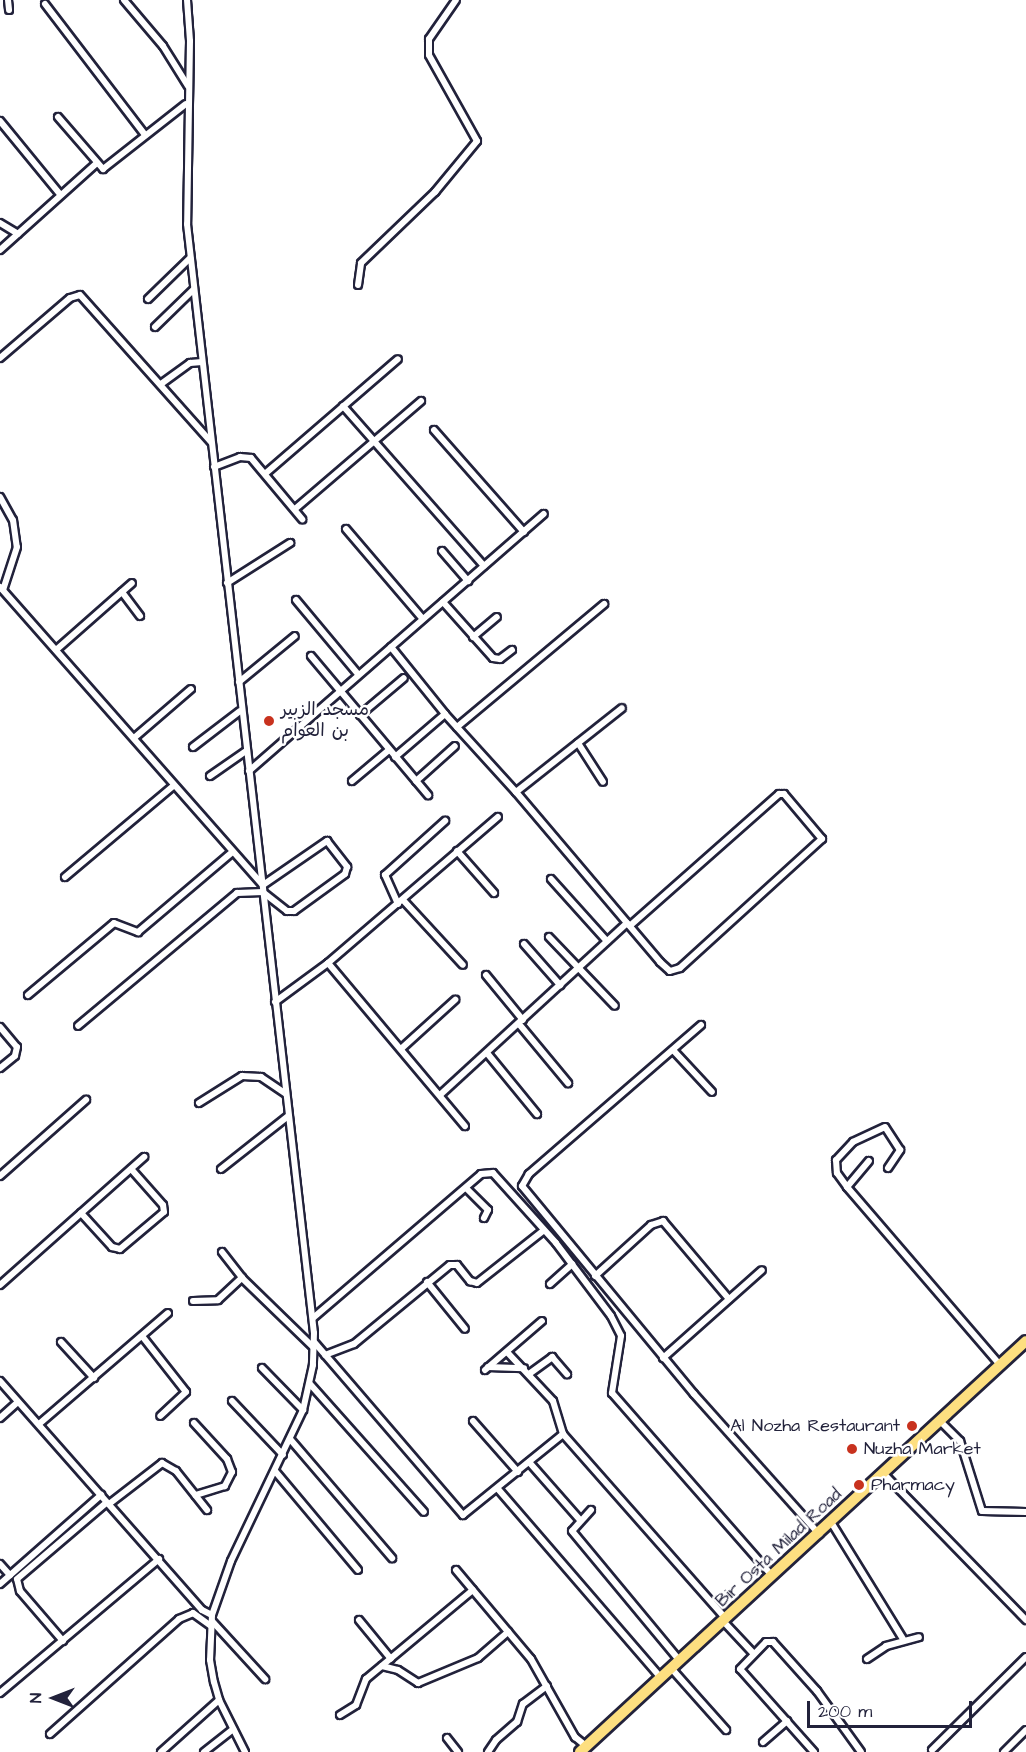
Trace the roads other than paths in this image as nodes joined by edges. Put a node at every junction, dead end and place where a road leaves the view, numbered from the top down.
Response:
1 (8, 0) edge
2 (124, 0) edge
3 (187, 0) edge
4 (456, 0) edge
5 (45, 4) dead end
6 (9, 10) dead end
7 (188, 86) junction
8 (186, 104) junction
9 (58, 117) dead end
10 (0, 121) edge
11 (145, 135) junction
12 (96, 164) junction
13 (59, 193) junction
14 (0, 223) edge
15 (18, 234) junction
16 (0, 250) edge
17 (190, 258) junction
18 (358, 285) dead end
19 (194, 289) junction
20 (148, 299) dead end
21 (155, 327) dead end
22 (0, 358) edge
23 (398, 359) dead end
24 (202, 362) junction
25 (160, 384) junction
26 (422, 401) dead end
27 (343, 406) junction
28 (435, 430) dead end
29 (211, 442) junction
30 (373, 442) junction
31 (214, 467) junction
32 (266, 473) junction
33 (0, 497) edge
34 (295, 509) junction
35 (544, 514) dead end
36 (302, 519) dead end
37 (346, 528) dead end
38 (524, 532) junction
39 (290, 543) dead end
40 (442, 551) dead end
41 (484, 566) junction
42 (468, 581) junction
43 (132, 583) dead end
44 (227, 583) junction
45 (1, 589) edge
46 (122, 592) junction
47 (296, 600) dead end
48 (443, 603) junction
49 (604, 604) dead end
50 (140, 616) dead end
51 (497, 617) dead end
52 (423, 619) junction
53 (295, 636) dead end
54 (473, 637) junction
55 (391, 647) junction
56 (56, 650) junction
57 (512, 650) dead end
58 (311, 657) dead end
59 (357, 673) junction
60 (404, 678) dead end
61 (239, 682) junction
62 (190, 689) dead end
63 (338, 690) junction
64 (622, 708) dead end
65 (240, 711) junction
66 (445, 714) junction
67 (360, 715) junction
68 (457, 727) junction
69 (134, 738) junction
70 (578, 743) junction
71 (455, 746) dead end
72 (193, 747) dead end
73 (389, 750) junction
74 (246, 751) junction
75 (395, 757) junction
76 (249, 771) junction
77 (210, 776) dead end
78 (352, 781) dead end
79 (416, 781) junction
80 (603, 782) dead end
81 (173, 786) junction
82 (516, 792) junction
83 (428, 795) dead end
84 (498, 817) dead end
85 (445, 821) dead end
86 (457, 851) junction
87 (231, 853) junction
88 (66, 877) dead end
89 (551, 879) dead end
90 (263, 888) junction
91 (494, 893) dead end
92 (400, 902) junction
93 (629, 924) junction
94 (549, 937) dead end
95 (606, 940) junction
96 (524, 944) dead end
97 (328, 963) junction
98 (463, 965) dead end
99 (577, 968) junction
100 (486, 975) dead end
101 (560, 985) junction
102 (28, 995) dead end
103 (455, 1000) dead end
104 (275, 1002) junction
105 (615, 1006) dead end
106 (521, 1022) junction
107 (701, 1025) dead end
108 (78, 1026) dead end
109 (0, 1027) edge
110 (402, 1048) junction
111 (673, 1050) junction
112 (487, 1053) junction
113 (0, 1068) edge
114 (568, 1083) dead end
115 (712, 1092) dead end
116 (286, 1093) junction
117 (440, 1095) junction
118 (86, 1100) dead end
119 (199, 1103) dead end
120 (537, 1114) dead end
121 (288, 1116) junction
122 (465, 1126) dead end
123 (144, 1157) dead end
124 (869, 1161) dead end
125 (888, 1168) dead end
126 (131, 1169) junction
127 (221, 1169) dead end
128 (0, 1176) edge
129 (847, 1187) junction
130 (466, 1188) junction
131 (81, 1213) junction
132 (484, 1218) dead end
133 (544, 1230) junction
134 (222, 1252) dead end
135 (572, 1264) junction
136 (762, 1270) dead end
137 (595, 1276) junction
138 (242, 1278) junction
139 (428, 1282) junction
140 (550, 1284) dead end
141 (0, 1285) edge
142 (729, 1299) junction
143 (193, 1301) dead end
144 (168, 1313) dead end
145 (313, 1318) junction
146 (542, 1321) dead end
147 (465, 1329) dead end
148 (142, 1336) junction
149 (1026, 1341) edge
150 (61, 1342) dead end
151 (314, 1345) junction
152 (507, 1352) junction
153 (325, 1355) junction
154 (663, 1358) junction
155 (1000, 1365) junction
156 (262, 1368) dead end
157 (524, 1368) junction
158 (530, 1374) junction
159 (567, 1374) dead end
160 (94, 1378) junction
161 (0, 1381) edge
162 (310, 1384) junction
163 (232, 1401) dead end
164 (18, 1402) junction
165 (303, 1410) junction
166 (159, 1416) dead end
167 (0, 1418) edge
168 (473, 1421) dead end
169 (941, 1422) junction
170 (194, 1423) dead end
171 (39, 1425) junction
172 (563, 1434) junction
173 (290, 1440) junction
174 (283, 1455) junction
175 (529, 1462) junction
176 (275, 1471) junction
177 (518, 1472) junction
178 (884, 1474) junction
179 (498, 1489) junction
180 (101, 1495) junction
181 (195, 1495) junction
182 (108, 1503) junction
183 (207, 1510) dead end
184 (591, 1510) dead end
185 (424, 1512) dead end
186 (1026, 1512) edge
187 (580, 1520) junction
188 (831, 1522) junction
189 (819, 1534) junction
190 (392, 1558) dead end
191 (159, 1559) junction
192 (0, 1564) edge
193 (358, 1570) dead end
194 (456, 1570) dead end
195 (10, 1575) junction
196 (772, 1576) junction
197 (0, 1584) edge
198 (473, 1590) junction
199 (212, 1620) junction
200 (359, 1620) dead end
201 (725, 1620) junction
202 (1026, 1620) edge
203 (508, 1632) junction
204 (920, 1637) dead end
205 (903, 1640) junction
206 (63, 1641) junction
207 (753, 1653) junction
208 (1026, 1657) edge
209 (391, 1659) junction
210 (867, 1659) dead end
211 (675, 1664) junction
212 (382, 1666) junction
213 (660, 1677) junction
214 (265, 1679) dead end
215 (547, 1686) junction
216 (0, 1693) edge
217 (219, 1700) junction
218 (340, 1715) dead end
219 (788, 1721) junction
220 (233, 1730) junction
221 (726, 1730) dead end
222 (1026, 1730) edge
223 (50, 1734) dead end
224 (447, 1738) dead end
225 (763, 1742) dead end
226 (583, 1749) edge
227 (933, 1750) dead end
228 (161, 1752) edge
229 (204, 1752) edge
230 (245, 1752) edge
231 (458, 1752) edge
232 (488, 1752) edge
233 (814, 1752) edge
234 (861, 1752) edge
235 (1004, 1752) edge

1 - 6 street
2 - 7 street
3 - 7 street
4 - 18 street
5 - 11 street
7 - 8 street
8 - 11 street
8 - 17 street
9 - 12 street
10 - 13 street
11 - 12 street
12 - 13 street
13 - 15 street
14 - 15 street
15 - 16 street
17 - 19 street
17 - 20 street
19 - 21 street
19 - 24 street
22 - 25 street
23 - 27 street
24 - 25 street
24 - 29 street
25 - 29 street
26 - 30 street
27 - 30 street
27 - 32 street
28 - 38 street
29 - 31 street
30 - 34 street
30 - 41 street
31 - 32 street
31 - 44 street
32 - 34 street
33 - 45 street
34 - 36 street
35 - 38 street
37 - 52 street
38 - 41 street
39 - 44 street
40 - 42 street
41 - 42 street
42 - 48 street
43 - 46 street
44 - 61 street
45 - 56 street
46 - 50 street
46 - 56 street
47 - 59 street
48 - 52 street
48 - 54 street
49 - 68 street
51 - 54 street
52 - 55 street
53 - 61 street
54 - 57 street
55 - 59 street
55 - 66 street
56 - 69 street
58 - 63 street
59 - 63 street
60 - 67 street
61 - 65 street
62 - 69 street
63 - 67 street
63 - 76 street
64 - 70 street
65 - 72 street
65 - 74 street
66 - 68 street
66 - 75 street
67 - 73 street
68 - 82 street
69 - 81 street
70 - 80 street
70 - 82 street
71 - 79 street
73 - 75 street
73 - 78 street
74 - 76 street
74 - 77 street
75 - 79 street
76 - 90 street
79 - 83 street
81 - 87 street
81 - 88 street
82 - 93 street
84 - 86 street
85 - 92 street
86 - 91 street
86 - 92 street
87 - 90 street
87 - 102 street
89 - 95 street
90 - 90 street
90 - 104 street
90 - 108 street
92 - 97 street
92 - 98 street
93 - 93 street
93 - 95 street
94 - 99 street
95 - 99 street
96 - 101 street
97 - 104 street
97 - 110 street
99 - 101 street
99 - 105 street
100 - 106 street
101 - 106 street
103 - 110 street
104 - 116 street
106 - 112 street
106 - 114 street
107 - 111 street
109 - 113 street
110 - 117 street
111 - 115 street
111 - 137 street
112 - 117 street
112 - 120 street
116 - 119 street
116 - 121 street
117 - 122 street
118 - 128 street
121 - 127 street
121 - 145 street
123 - 126 street
124 - 129 street
125 - 129 street
126 - 131 street
126 - 131 street
129 - 155 street
130 - 132 street
130 - 133 street
130 - 145 street
131 - 141 street
133 - 135 street
133 - 139 street
134 - 138 street
135 - 140 street
135 - 196 street
136 - 142 street
137 - 142 street
137 - 154 street
138 - 143 street
138 - 151 street
139 - 147 street
139 - 153 street
142 - 154 street
144 - 148 street
145 - 151 street
146 - 152 street
148 - 160 street
148 - 166 street
149 - 155 main road, Bir Osta Milad Road
150 - 160 street
151 - 153 street
151 - 162 street
152 - 157 street
152 - 157 street
153 - 179 street
154 - 189 street
155 - 169 main road, Bir Osta Milad Road
156 - 165 street
157 - 158 street
158 - 159 street
158 - 172 street
160 - 171 street
161 - 164 street
162 - 165 street
162 - 185 street
163 - 174 street
164 - 167 street
164 - 171 street
165 - 173 street
168 - 177 street
169 - 178 main road, Bir Osta Milad Road
169 - 186 street
170 - 181 street
171 - 180 street
172 - 175 street
172 - 201 street
173 - 174 street
173 - 190 street
174 - 176 street
175 - 177 street
175 - 187 street
176 - 193 street
176 - 199 street
177 - 179 street
178 - 188 main road, Bir Osta Milad Road
178 - 202 street
179 - 213 street
180 - 182 street
180 - 195 street
181 - 182 street
181 - 183 street
182 - 191 street
182 - 206 street
184 - 187 street
187 - 211 street
188 - 189 main road, Bir Osta Milad Road
188 - 205 street
189 - 196 main road, Bir Osta Milad Road
191 - 199 street
191 - 206 street
192 - 195 street
194 - 198 street
195 - 197 street
196 - 201 main road, Bir Osta Milad Road
198 - 203 street
198 - 209 street
199 - 214 street
199 - 217 street
199 - 223 street
200 - 209 street
201 - 207 street
201 - 211 main road, Bir Osta Milad Road
203 - 212 street
203 - 215 street
204 - 205 street
205 - 210 street
206 - 216 street
207 - 219 street
207 - 234 street
208 - 227 street
209 - 212 street
211 - 213 main road, Bir Osta Milad Road
211 - 221 street
212 - 218 street
213 - 226 main road, Bir Osta Milad Road
215 - 226 street
215 - 232 street
217 - 220 street
217 - 228 street
219 - 225 street
219 - 233 street
220 - 229 street
220 - 230 street
222 - 235 street
224 - 231 street

